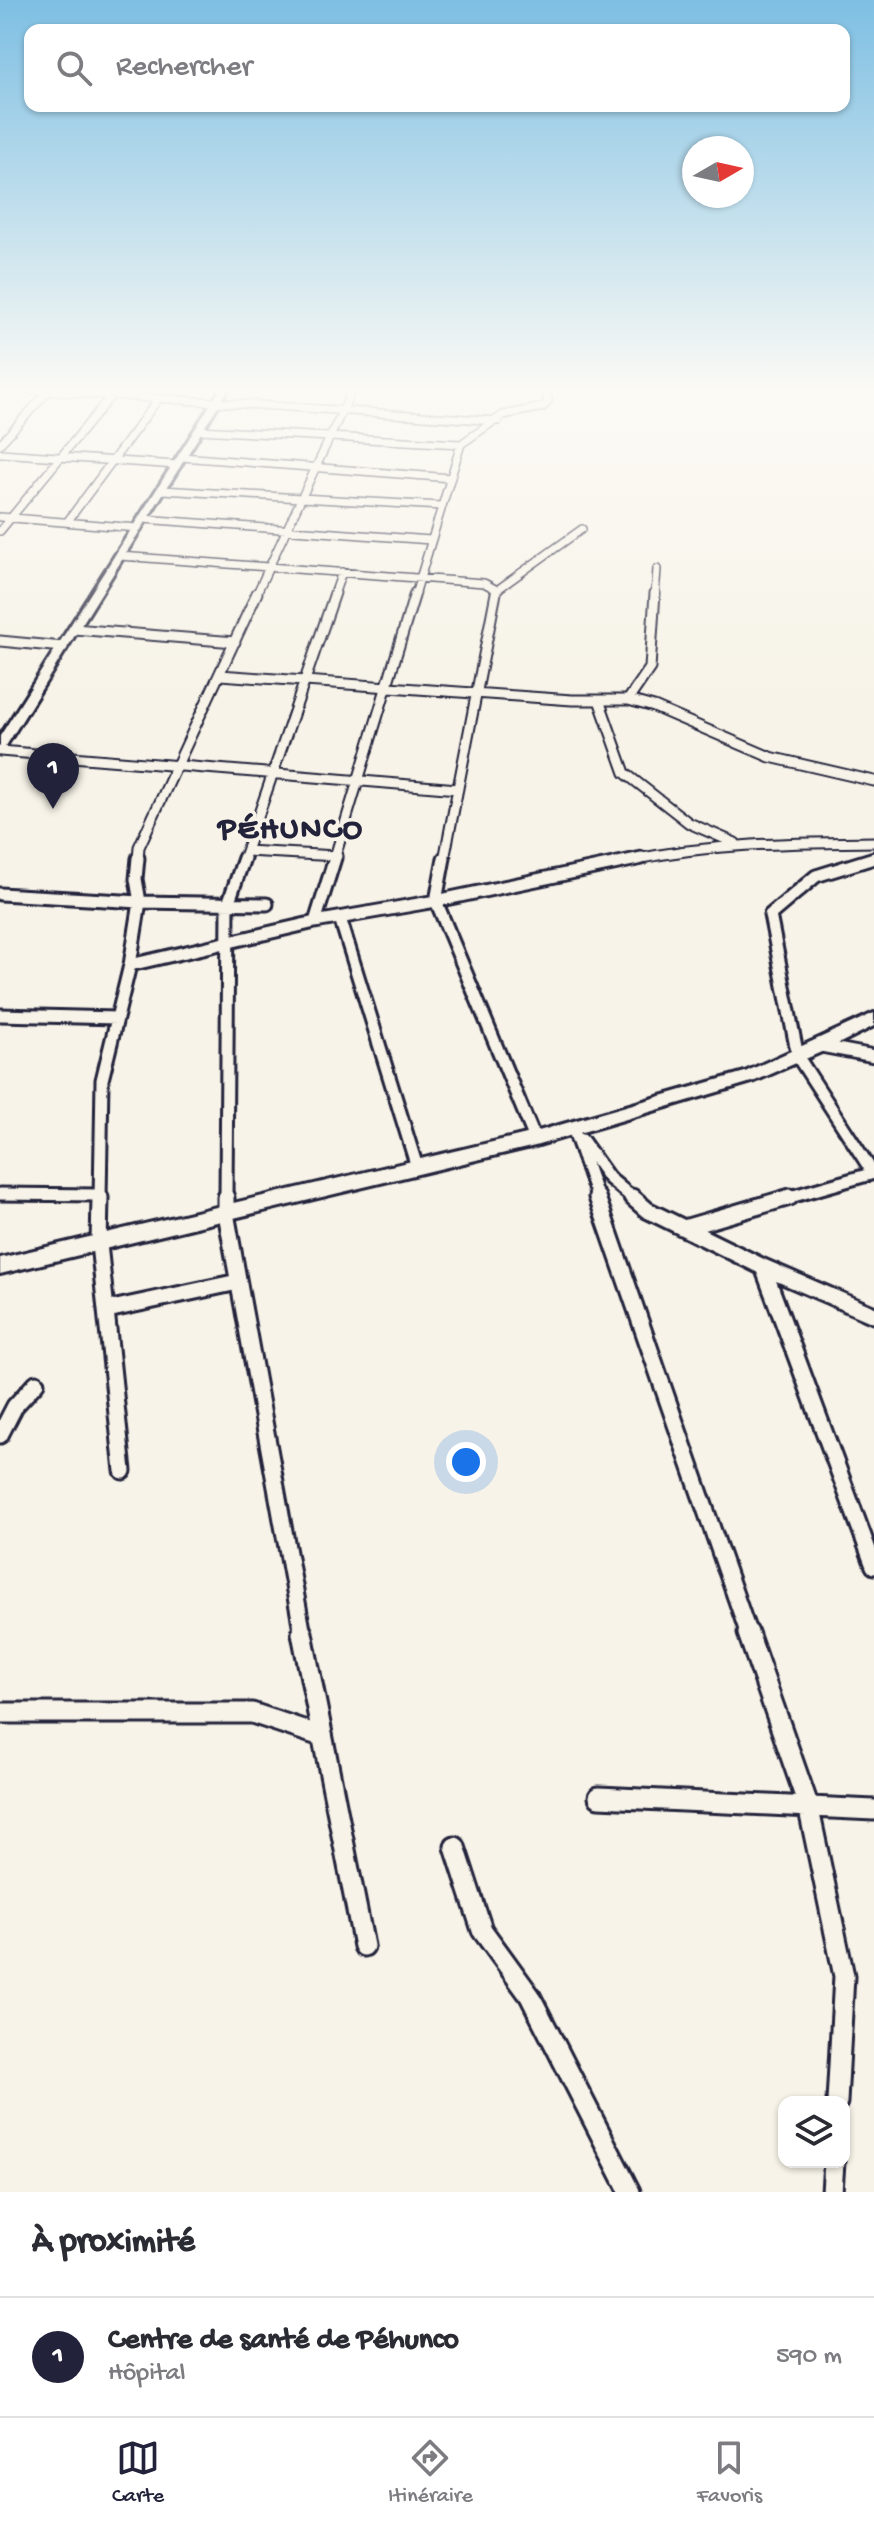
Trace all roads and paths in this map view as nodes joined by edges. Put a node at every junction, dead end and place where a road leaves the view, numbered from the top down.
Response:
1 (33, 490) edge
2 (91, 490) edge
3 (162, 490) edge
4 (167, 490) edge
5 (303, 490) edge
6 (447, 490) edge
7 (300, 498) junction
8 (441, 506) junction
9 (0, 517) edge
10 (10, 518) junction
11 (67, 522) junction
12 (141, 524) junction
13 (582, 529) dead end
14 (286, 530) junction
15 (0, 531) edge
16 (431, 540) junction
17 (120, 556) junction
18 (269, 567) junction
19 (657, 569) dead end
20 (342, 572) junction
21 (419, 578) junction
22 (497, 590) junction
23 (74, 629) junction
24 (0, 641) edge
25 (235, 642) junction
26 (63, 647) junction
27 (220, 675) junction
28 (305, 681) junction
29 (387, 686) junction
30 (477, 693) junction
31 (599, 700) junction
32 (628, 700) junction
33 (0, 748) edge
34 (177, 767) junction
35 (272, 774) junction
36 (359, 781) junction
37 (874, 781) edge
38 (458, 789) junction
39 (874, 842) edge
40 (737, 844) junction
41 (246, 851) junction
42 (337, 856) junction
43 (874, 858) edge
44 (0, 894) edge
45 (436, 901) junction
46 (140, 902) junction
47 (228, 904) junction
48 (267, 904) dead end
49 (340, 918) junction
50 (315, 922) junction
51 (230, 944) junction
52 (130, 965) junction
53 (0, 1015) edge
54 (117, 1018) junction
55 (874, 1019) edge
56 (821, 1046) junction
57 (874, 1056) edge
58 (798, 1057) junction
59 (573, 1128) junction
60 (535, 1139) junction
61 (417, 1167) junction
62 (873, 1173) edge
63 (0, 1194) edge
64 (100, 1195) junction
65 (226, 1213) junction
66 (684, 1228) junction
67 (99, 1244) junction
68 (0, 1266) edge
69 (763, 1267) junction
70 (238, 1282) junction
71 (107, 1310) junction
72 (874, 1315) edge
73 (36, 1383) dead end
74 (0, 1435) edge
75 (123, 1471) dead end
76 (874, 1566) edge
77 (0, 1713) edge
78 (321, 1736) junction
79 (599, 1797) dead end
80 (808, 1805) junction
81 (874, 1810) edge
82 (455, 1847) dead end
83 (364, 1946) dead end
84 (837, 2096) edge
85 (834, 2168) edge
86 (630, 2192) edge
87 (832, 2192) edge

1 - 10 street
2 - 11 street
3 - 12 main road
4 - 7 street
5 - 7 street
6 - 8 street
7 - 8 street
7 - 14 street
8 - 16 street
9 - 10 street
10 - 11 street
10 - 15 street
11 - 12 street
12 - 14 street
12 - 17 main road
13 - 22 street
14 - 16 street
14 - 18 street
16 - 21 street
17 - 18 street
17 - 23 main road
18 - 20 street
18 - 25 street
19 - 32 street
20 - 21 street
20 - 28 street
21 - 22 street
21 - 29 street
22 - 30 street
23 - 25 street
23 - 26 main road
24 - 26 street
25 - 27 street
26 - 33 main road
27 - 28 street
27 - 34 street
28 - 29 street
28 - 35 street
29 - 30 street
29 - 36 street
30 - 31 street
30 - 38 street
31 - 32 street
31 - 40 street
32 - 37 street
33 - 34 street
34 - 35 street
34 - 46 street
35 - 36 street
35 - 41 street
36 - 38 street
36 - 42 street
38 - 45 street
39 - 40 street
40 - 45 street
41 - 42 street
41 - 47 street
42 - 50 street
43 - 58 street
44 - 46 street
45 - 49 street
45 - 60 street
46 - 47 street
46 - 52 street
47 - 48 street
47 - 51 street
49 - 50 street
49 - 61 street
50 - 51 street
51 - 52 street
51 - 65 street
52 - 54 street
53 - 54 street
54 - 64 street
55 - 56 main road
56 - 57 street
56 - 58 main road
58 - 59 main road
58 - 62 street
59 - 60 main road
59 - 66 street
59 - 80 street
60 - 61 main road
61 - 65 main road
62 - 66 street
63 - 64 street
64 - 67 street
65 - 67 main road
65 - 70 street
66 - 69 street
67 - 68 main road
67 - 71 street
69 - 72 street
69 - 76 street
70 - 71 street
70 - 78 street
71 - 75 street
73 - 74 street
77 - 78 street
78 - 83 street
79 - 80 street
80 - 81 street
80 - 84 street
82 - 86 street
85 - 87 street

